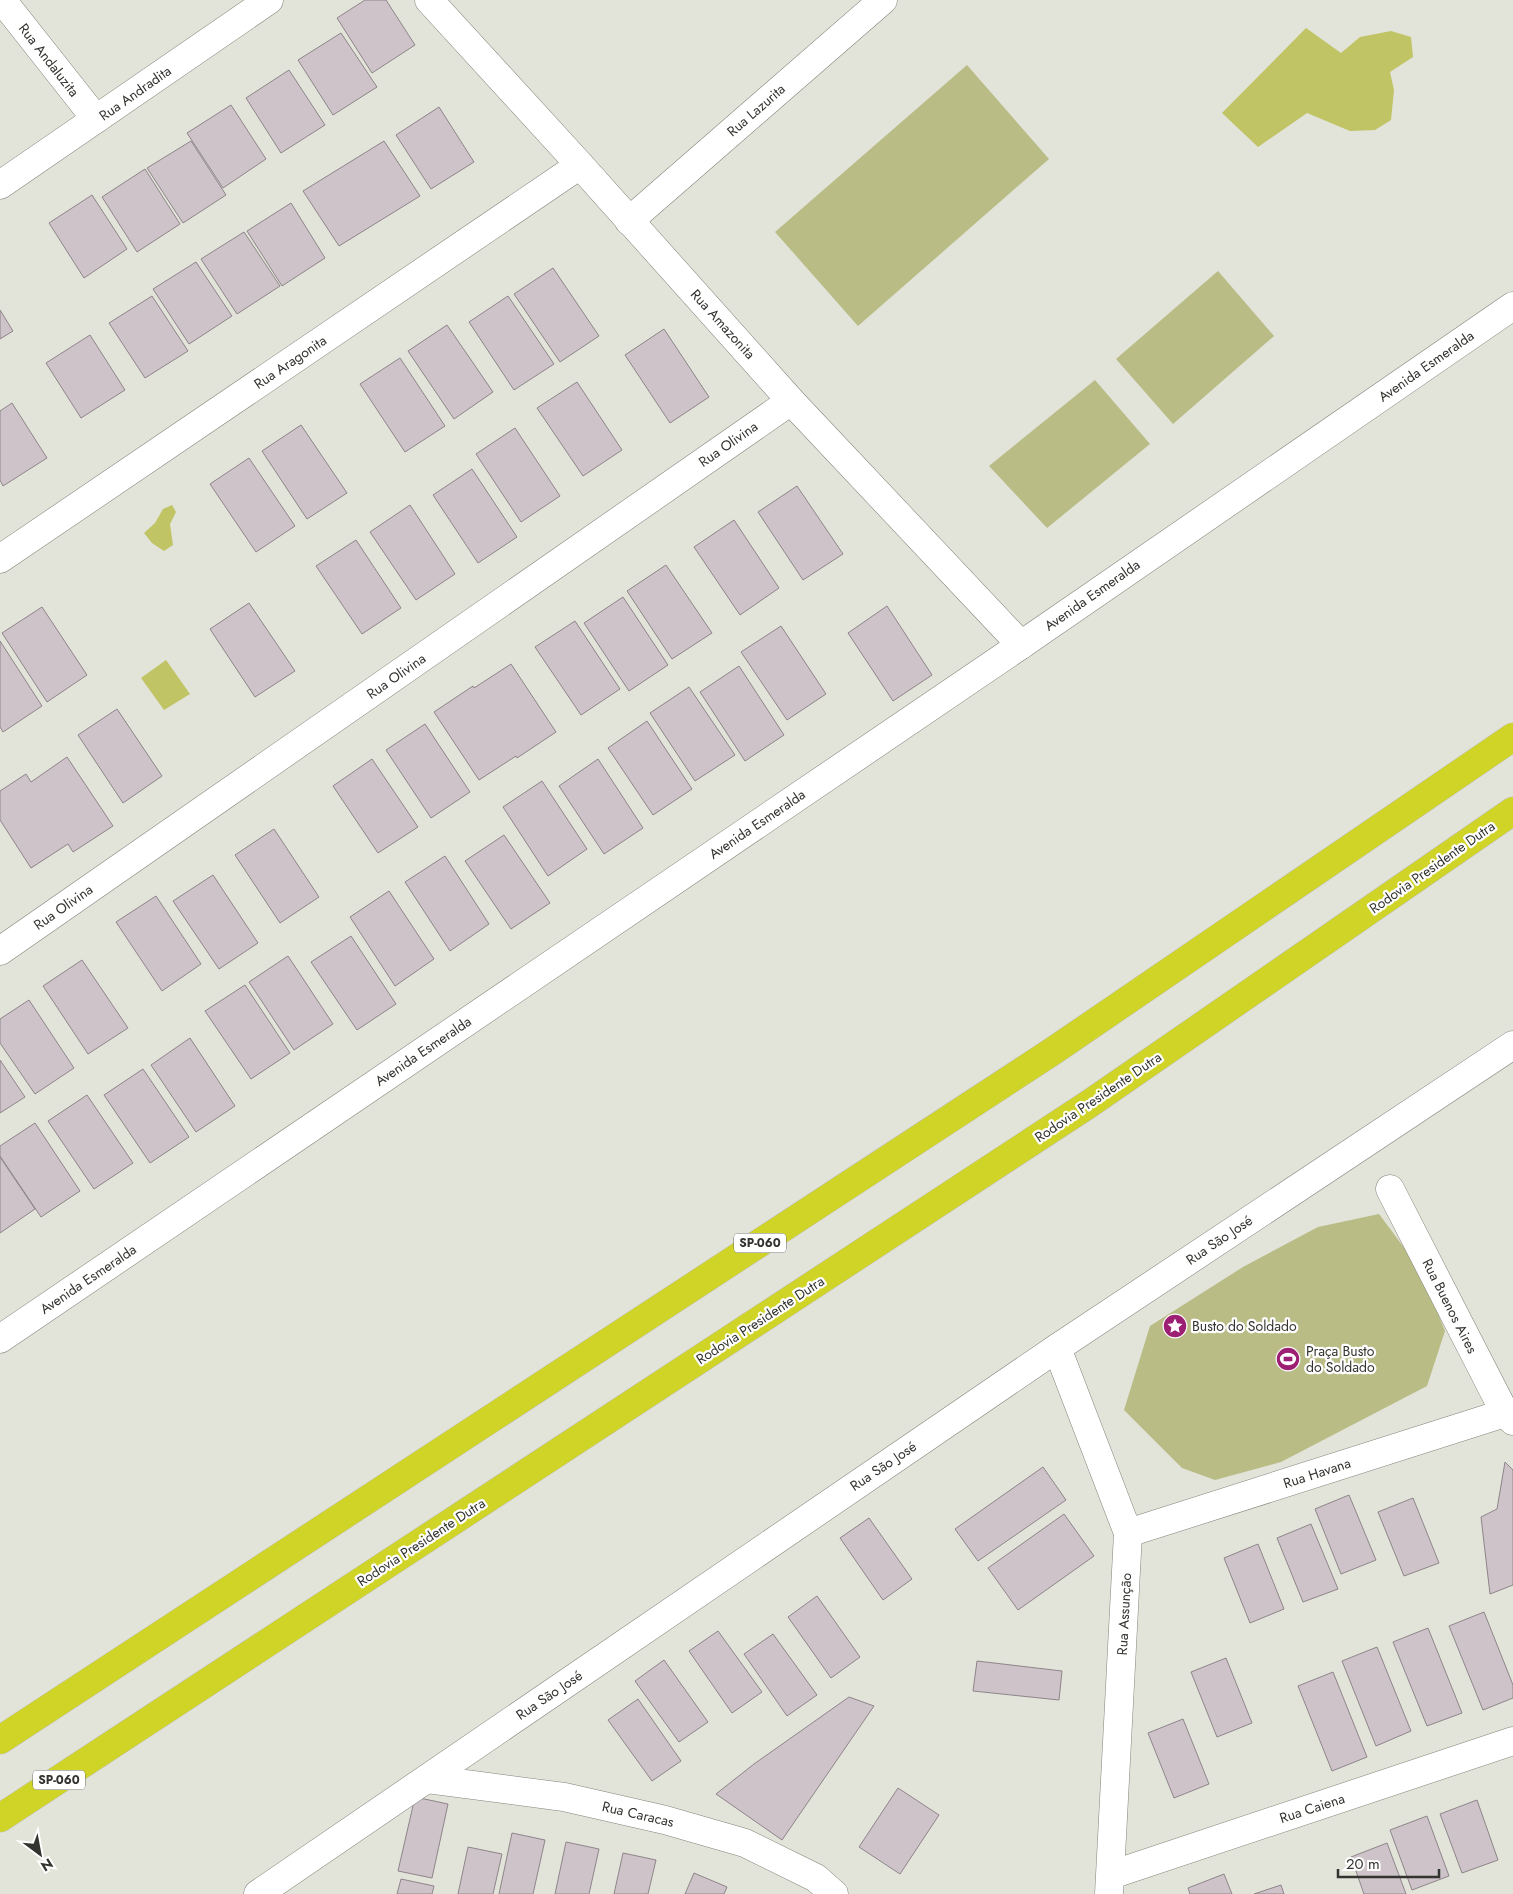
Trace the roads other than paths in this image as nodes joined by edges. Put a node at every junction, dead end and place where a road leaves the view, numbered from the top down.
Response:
1 (2, 0) edge
2 (269, 0) edge
3 (429, 0) edge
4 (883, 0) edge
5 (96, 119) junction
6 (580, 165) junction
7 (0, 185) edge
8 (629, 221) junction
9 (1513, 306) edge
10 (791, 401) junction
11 (0, 559) edge
12 (1021, 645) junction
13 (1513, 737) edge
14 (1513, 811) edge
15 (0, 951) edge
16 (1513, 1045) edge
17 (1390, 1189) dead end
18 (0, 1339) edge
19 (1057, 1348) junction
20 (1509, 1417) edge
21 (1128, 1533) junction
22 (0, 1740) edge
23 (1513, 1741) edge
24 (427, 1779) junction
25 (0, 1818) edge
26 (1110, 1885) edge
27 (258, 1894) edge
28 (834, 1894) edge

1 - 5 street, Rua Andaluzita
2 - 5 street, Rua Andradita
3 - 6 street, Rua Amazonita
4 - 8 street, Rua Lazurita
5 - 7 street, Rua Andradita
6 - 8 street, Rua Amazonita
6 - 11 street, Rua Aragonita
8 - 10 street, Rua Amazonita
9 - 12 street, Avenida Esmeralda
10 - 12 street, Rua Amazonita
10 - 15 street, Rua Olivina
12 - 18 street, Avenida Esmeralda
13 - 22 highway, SP-060
14 - 25 highway, Rodovia Presidente Dutra / SP-060
16 - 19 street, Rua São José
17 - 20 street, Rua Buenos Aires
19 - 21 street, Rua Assunção
19 - 24 street, Rua São José
20 - 21 street, Rua Havana
21 - 26 street, Rua Assunção
23 - 26 street, Rua Caiena
24 - 27 street, Rua São José
24 - 28 street, Rua Caracas

